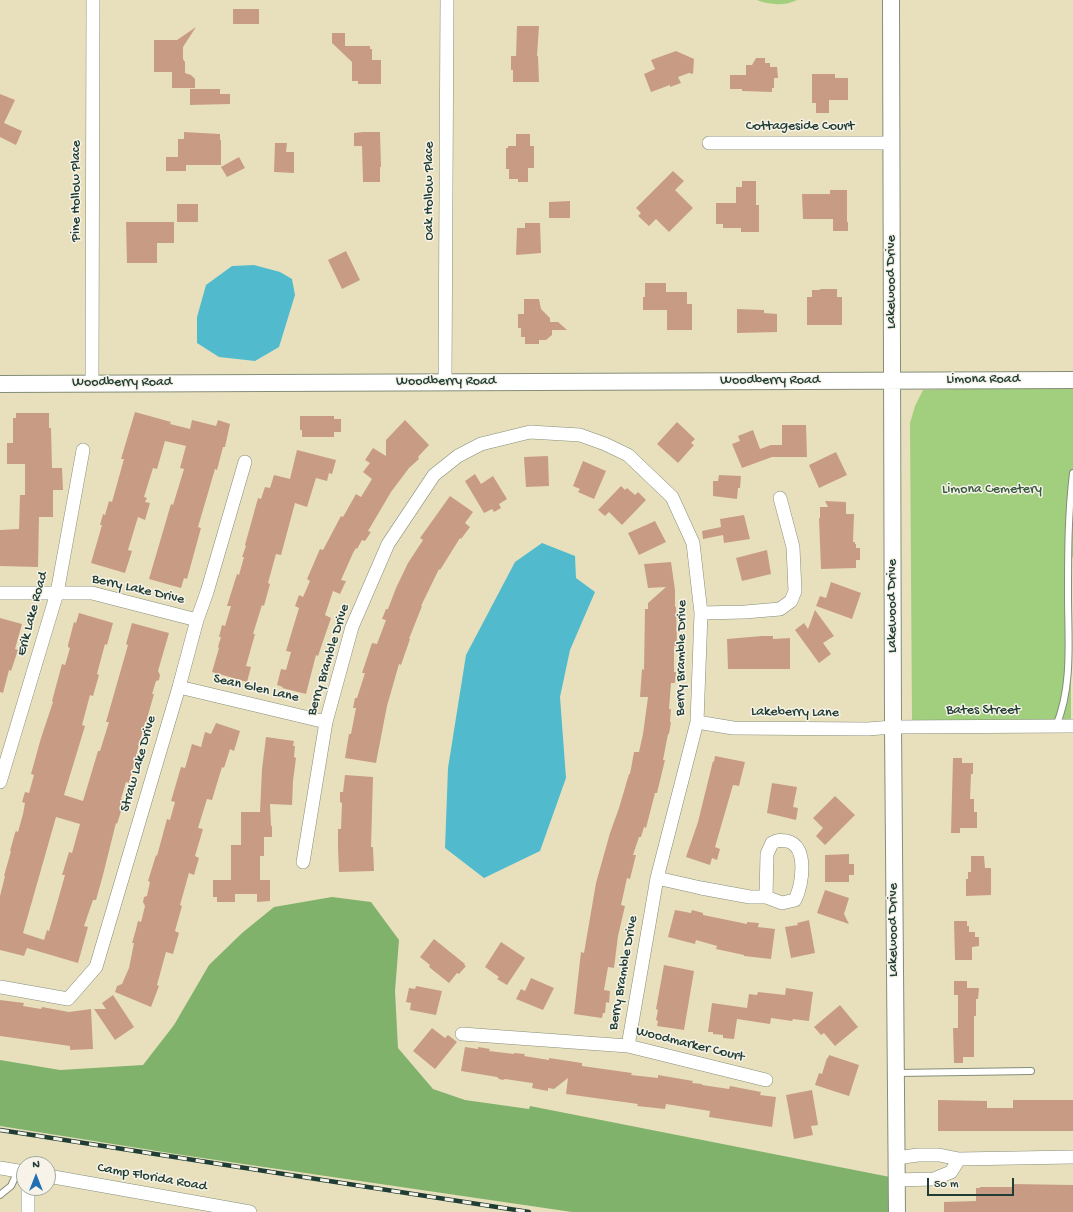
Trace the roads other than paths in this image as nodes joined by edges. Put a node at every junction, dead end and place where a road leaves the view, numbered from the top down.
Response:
1 (93, 0) edge
2 (447, 0) edge
3 (891, 0) edge
4 (709, 143) dead end
5 (891, 143) junction
6 (1073, 380) edge
7 (893, 381) junction
8 (445, 382) junction
9 (92, 383) junction
10 (0, 384) edge
11 (83, 450) dead end
12 (245, 462) dead end
13 (1073, 474) edge
14 (780, 498) dead end
15 (0, 593) edge
16 (57, 593) junction
17 (701, 613) junction
18 (197, 620) junction
19 (179, 687) junction
20 (326, 722) junction
21 (697, 722) junction
22 (1055, 726) junction
23 (1073, 726) edge
24 (893, 727) junction
25 (0, 782) edge
26 (303, 862) dead end
27 (657, 878) junction
28 (766, 896) junction
29 (0, 987) edge
30 (462, 1034) dead end
31 (628, 1046) junction
32 (1031, 1071) dead end
33 (896, 1073) junction
34 (766, 1080) dead end
35 (896, 1158) junction
36 (959, 1158) junction
37 (1073, 1158) edge
38 (0, 1168) edge
39 (16, 1171) edge
40 (56, 1177) edge
41 (16, 1179) edge
42 (896, 1180) junction
43 (0, 1195) edge
44 (28, 1196) edge
45 (28, 1212) edge
46 (250, 1212) edge
47 (897, 1212) edge

1 - 9 street, Pine Hollow Place
2 - 8 street, Oak Hollow Place
3 - 5 street, Lakewood Drive
4 - 5 street, Cottageside Court
5 - 7 street, Lakewood Drive
6 - 7 street, Limona Road
7 - 8 street, Woodberry Road
7 - 24 street, Lakewood Drive
8 - 9 street, Woodberry Road
9 - 10 street, Woodberry Road
11 - 16 street, Erik Lake Road
12 - 18 street, Straw Lake Drive
13 - 22 lane
14 - 17 street
15 - 16 street, Berry Lake Drive
16 - 18 street, Berry Lake Drive
16 - 25 street, Erik Lake Road
17 - 20 street, Berry Bramble Drive
17 - 21 street, Berry Bramble Drive
18 - 19 street, Straw Lake Drive
19 - 20 street, Sean Glen Lane
19 - 29 street, Straw Lake Drive
20 - 26 street, Berry Bramble Drive
21 - 24 street, Lakeberry Lane
21 - 27 street, Berry Bramble Drive
22 - 23 street, Bates Street
22 - 24 street, Bates Street
24 - 33 street, Lakewood Drive
27 - 28 street
27 - 31 street, Berry Bramble Drive
28 - 28 street
30 - 31 street, Woodmarker Court
31 - 34 street, Woodmarker Court
32 - 33 lane
33 - 35 street, Lakewood Drive
35 - 36 street
35 - 42 street, Lakewood Drive
36 - 37 street
36 - 42 street
38 - 39 street
40 - 46 street, Camp Florida Road
41 - 43 lane
42 - 47 street, Lakewood Drive
44 - 45 street

